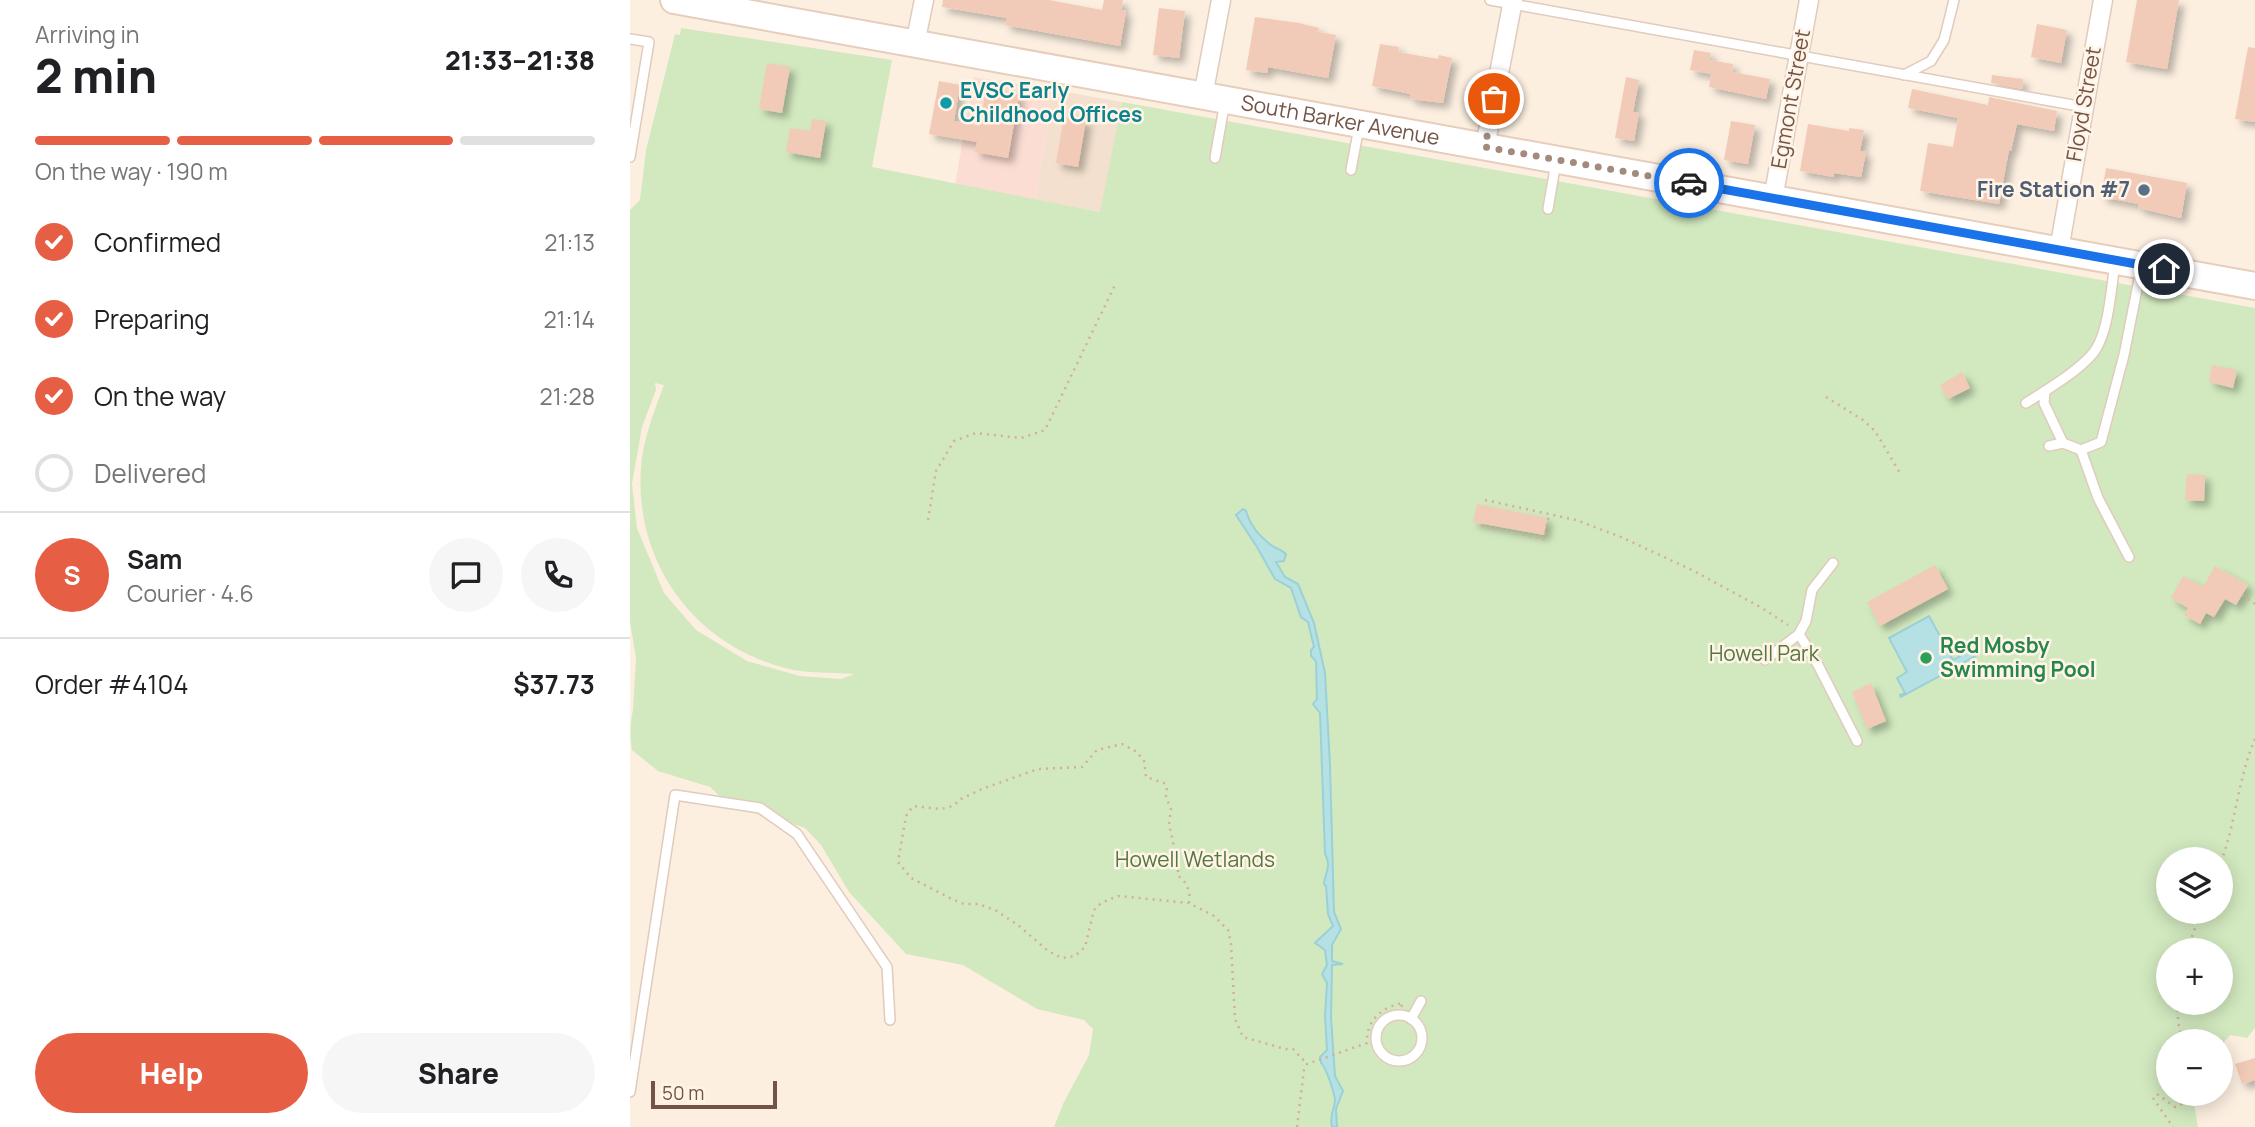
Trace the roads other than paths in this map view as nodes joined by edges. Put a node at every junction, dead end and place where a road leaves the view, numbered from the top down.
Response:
1 (674, 0) edge
2 (924, 0) edge
3 (1221, 0) edge
4 (1490, 0) edge
5 (1809, 0) edge
6 (1954, 0) edge
7 (2103, 0) edge
8 (1512, 2) edge
9 (630, 39) edge
10 (915, 44) junction
11 (1799, 57) junction
12 (1904, 75) junction
13 (1214, 98) junction
14 (2084, 107) junction
15 (1360, 124) junction
16 (1485, 147) junction
17 (630, 157) edge
18 (1215, 158) dead end
19 (1557, 160) junction
20 (1351, 170) dead end
21 (1773, 199) junction
22 (1548, 209) dead end
23 (2059, 250) junction
24 (2116, 261) junction
25 (2141, 265) junction
26 (2255, 286) edge
27 (2045, 391) junction
28 (2026, 403) dead end
29 (2063, 443) junction
30 (2049, 446) dead end
31 (2081, 450) junction
32 (2129, 557) dead end
33 (1833, 563) dead end
34 (1799, 634) junction
35 (1765, 660) dead end
36 (1857, 741) dead end
37 (1421, 1001) dead end
38 (1411, 1019) junction
39 (890, 1020) dead end
40 (630, 1092) edge

1 - 10 main road, South Barker Avenue
2 - 10 street
3 - 13 street
4 - 8 lane
5 - 11 street, Egmont Street
6 - 12 lane
7 - 14 street, Floyd Street
8 - 11 lane
8 - 16 street
9 - 17 lane
10 - 13 main road, South Barker Avenue
11 - 12 lane
11 - 21 street, Egmont Street
12 - 14 lane
13 - 15 main road, South Barker Avenue
13 - 18 lane
14 - 23 street, Floyd Street
15 - 16 main road, South Barker Avenue
15 - 20 lane
16 - 19 main road, South Barker Avenue
19 - 21 main road, South Barker Avenue
19 - 22 lane
21 - 23 main road, South Barker Avenue
23 - 24 main road, South Barker Avenue
24 - 25 main road, South Barker Avenue
24 - 27 lane
25 - 26 main road, South Barker Avenue
25 - 31 lane
27 - 28 lane
27 - 29 lane
29 - 30 lane
29 - 31 lane
31 - 32 lane
33 - 34 lane
34 - 35 lane
34 - 36 lane
37 - 38 lane
38 - 38 lane
39 - 40 lane

